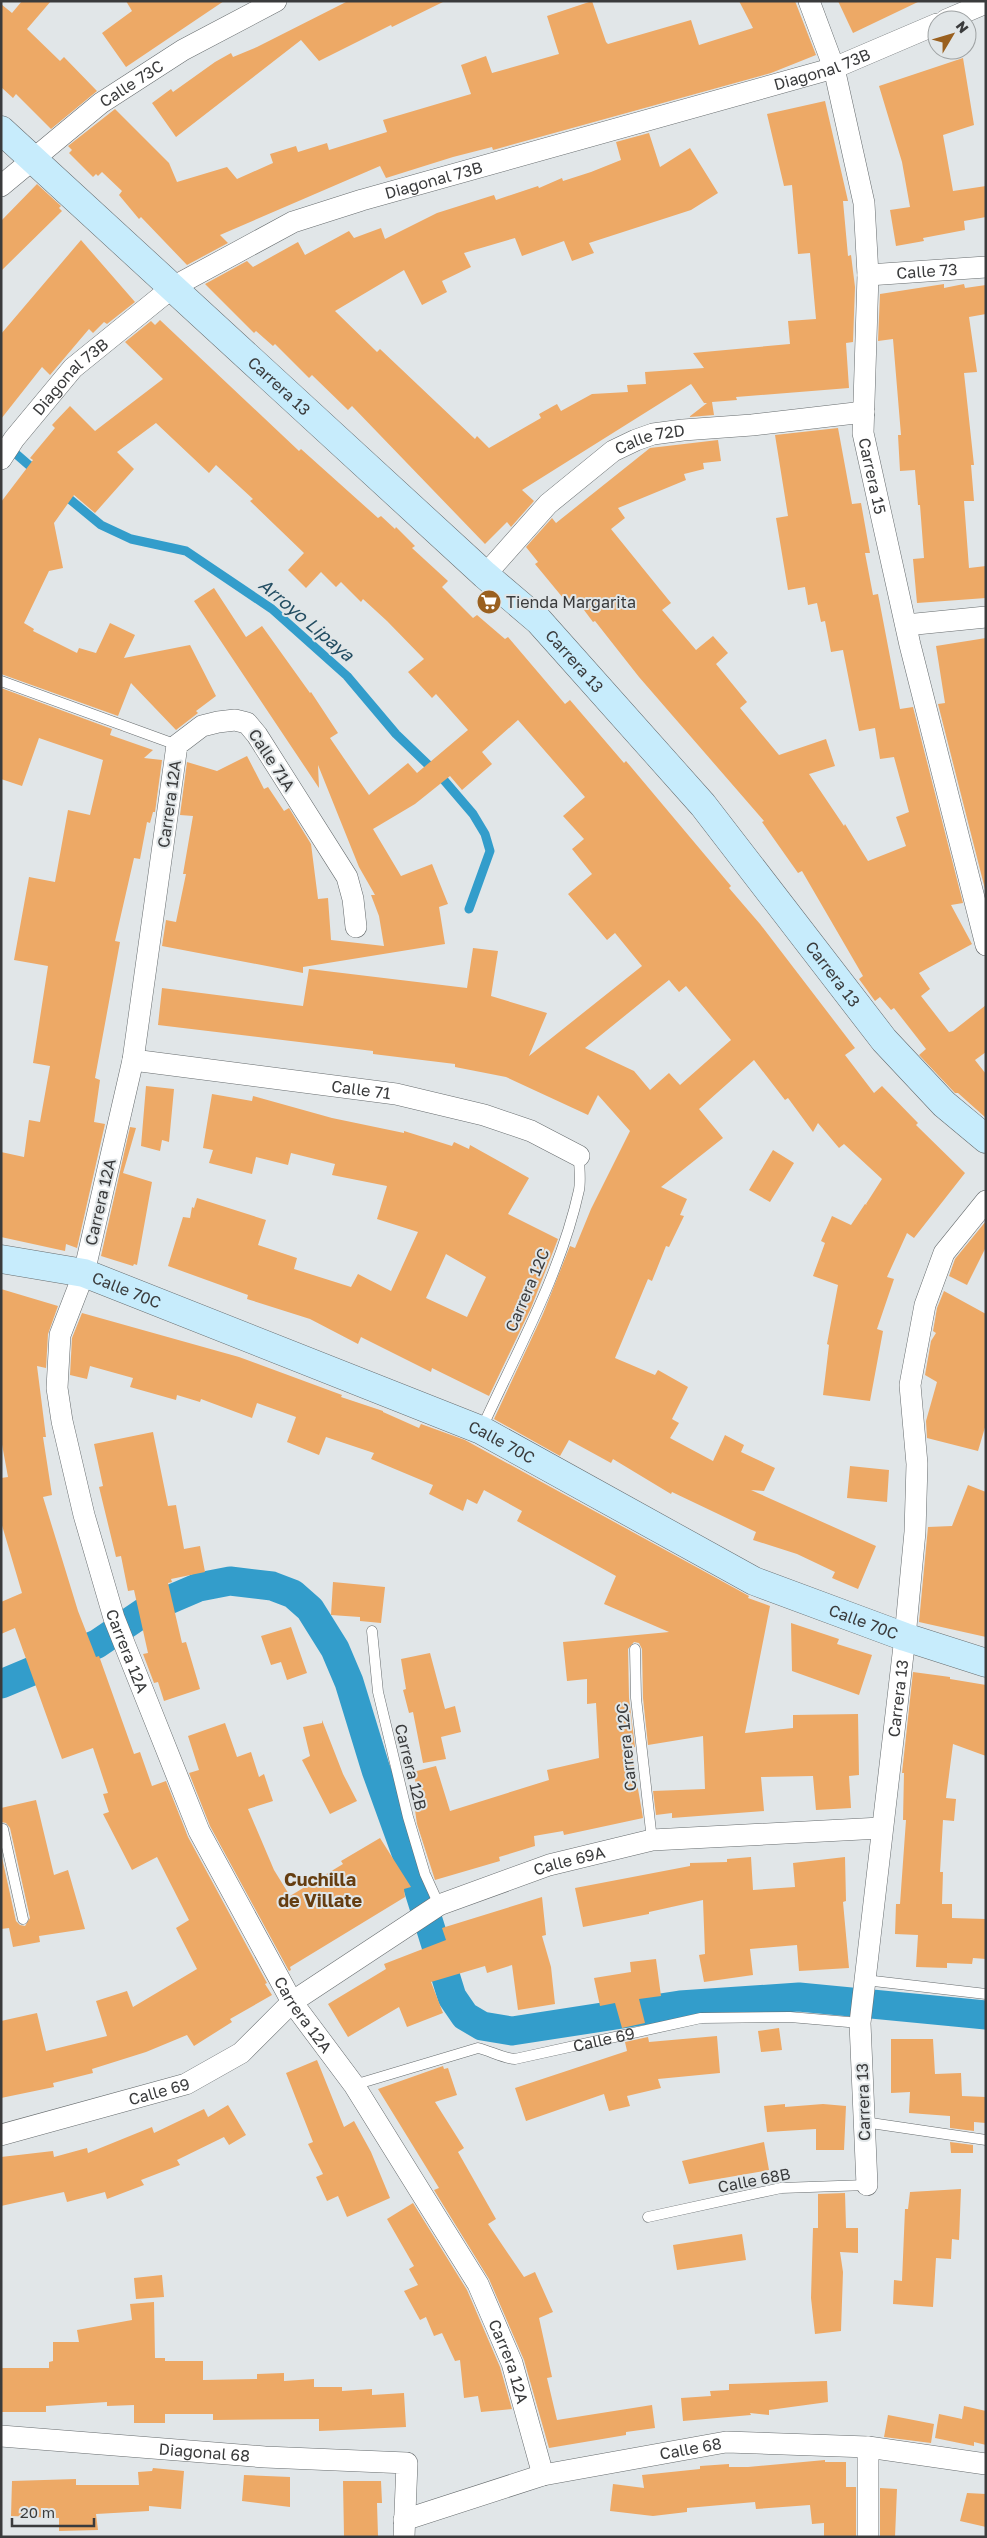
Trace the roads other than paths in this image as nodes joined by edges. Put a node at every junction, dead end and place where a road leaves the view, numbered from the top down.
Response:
1 (276, 1) edge
2 (809, 1) edge
3 (986, 3) edge
4 (970, 10) edge
5 (927, 28) edge
6 (834, 68) junction
7 (1, 130) edge
8 (32, 159) junction
9 (1, 186) edge
10 (986, 268) edge
11 (868, 275) junction
12 (173, 287) junction
13 (864, 412) junction
14 (6, 451) edge
15 (485, 575) junction
16 (986, 617) edge
17 (906, 625) junction
18 (1, 681) edge
19 (177, 745) junction
20 (356, 927) dead end
21 (986, 945) edge
22 (132, 1060) junction
23 (986, 1139) edge
24 (579, 1156) joint
25 (986, 1201) edge
26 (1, 1259) edge
27 (84, 1273) junction
28 (481, 1430) junction
29 (372, 1631) dead end
30 (905, 1637) junction
31 (635, 1650) dead end
32 (986, 1663) edge
33 (882, 1828) junction
34 (2, 1829) edge
35 (652, 1840) junction
36 (439, 1906) junction
37 (23, 1919) dead end
38 (864, 1983) junction
39 (986, 1994) edge
40 (292, 2002) junction
41 (860, 2019) junction
42 (354, 2085) junction
43 (864, 2122) junction
44 (1, 2135) edge
45 (986, 2140) edge
46 (867, 2185) joint
47 (648, 2217) dead end
48 (1, 2436) edge
49 (868, 2447) junction
50 (986, 2464) edge
51 (543, 2476) junction
52 (404, 2528) edge
53 (868, 2537) edge

1 - 8 street, Calle 73C
2 - 6 street, Carrera 15
3 - 4 street
5 - 6 street, Diagonal 73B
6 - 11 street, Carrera 15
6 - 12 street, Diagonal 73B
7 - 8 street, Carrera 13
8 - 9 street, Calle 73C
8 - 12 street, Carrera 13
10 - 11 street, Calle 73
11 - 13 street, Carrera 15
12 - 14 street, Diagonal 73B
12 - 15 street, Carrera 13
13 - 15 street, Calle 72D
13 - 17 street, Carrera 15
15 - 23 street, Carrera 13
16 - 17 street
17 - 21 street, Carrera 15
18 - 19 lane
19 - 20 street, Calle 71A
19 - 22 street, Carrera 12A
22 - 24 street, Calle 71
22 - 27 street, Carrera 12A
24 - 28 lane, Carrera 12C
25 - 30 street, Carrera 13
26 - 27 street, Calle 70C
27 - 28 street, Calle 70C
27 - 40 street, Carrera 12A
28 - 30 street, Calle 70C
29 - 36 lane, Carrera 12B
30 - 32 street, Calle 70C
30 - 33 street, Carrera 13
31 - 35 lane, Carrera 12C
33 - 35 street, Calle 69A
33 - 38 street, Carrera 13
34 - 37 lane
35 - 36 street, Calle 69A
36 - 40 street, Calle 69A
38 - 39 lane
38 - 41 street, Carrera 13
40 - 42 street, Carrera 12A
40 - 44 street, Calle 69
41 - 42 lane, Calle 69
41 - 43 street, Carrera 13
42 - 51 street, Carrera 12A
43 - 45 lane
43 - 46 street, Carrera 13
46 - 47 lane, Calle 68B
48 - 52 street, Diagonal 68
49 - 50 street, Calle 68
49 - 51 street, Calle 68
49 - 53 street
51 - 52 street, Calle 68

